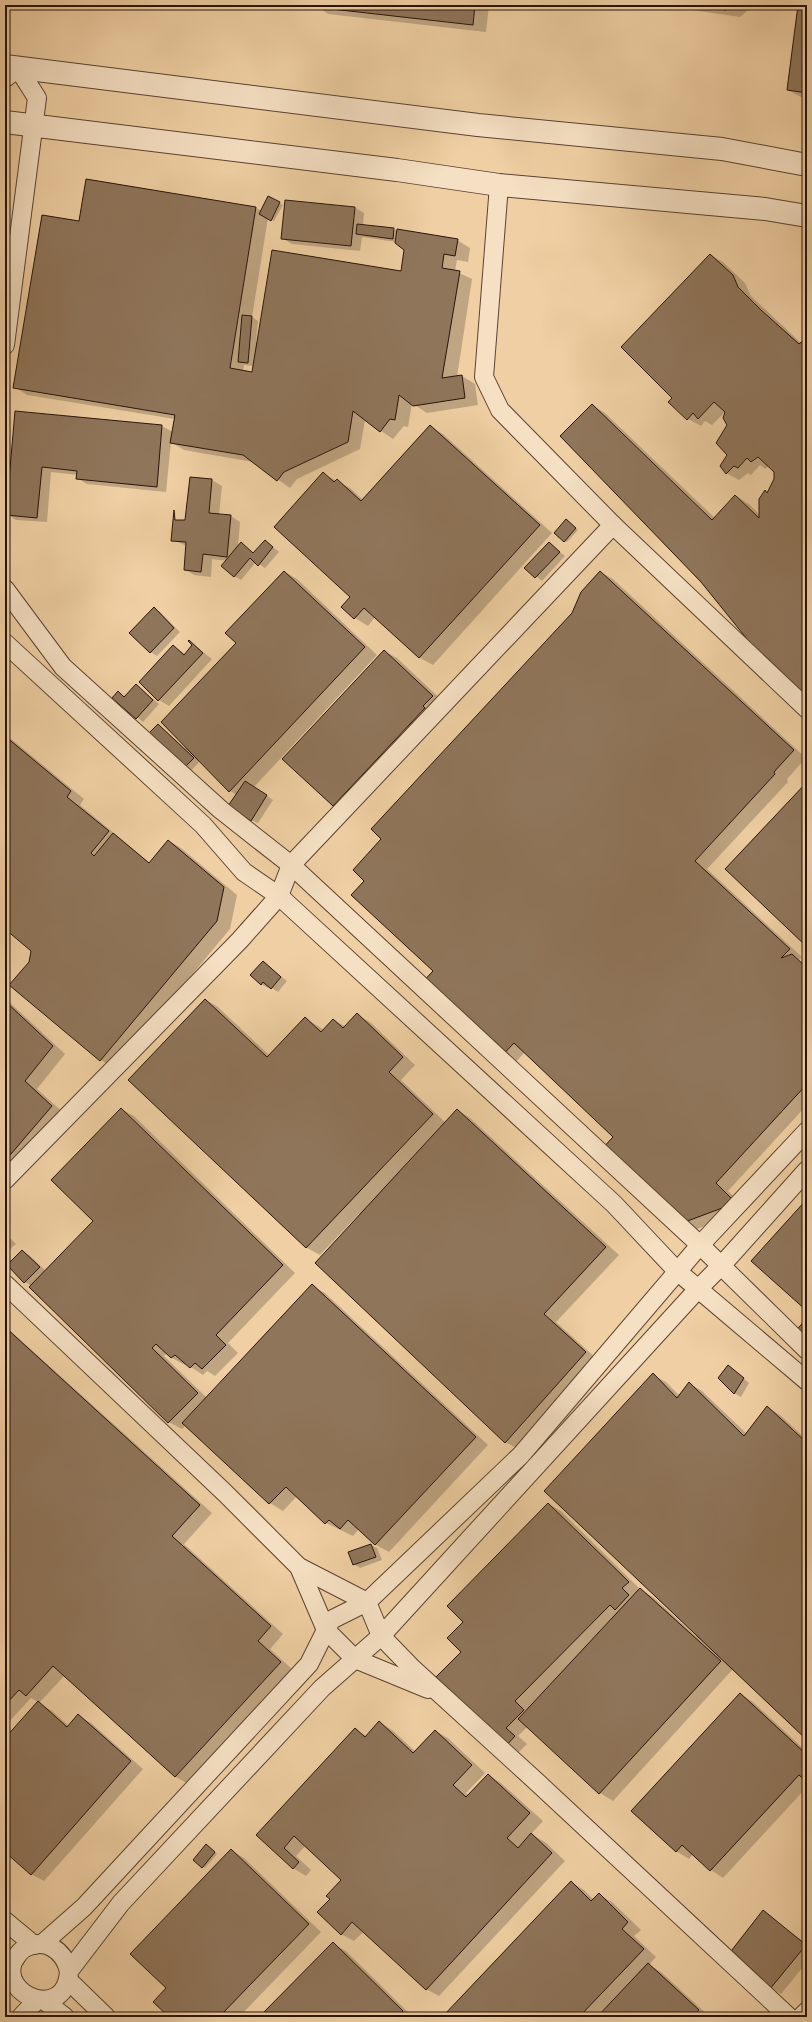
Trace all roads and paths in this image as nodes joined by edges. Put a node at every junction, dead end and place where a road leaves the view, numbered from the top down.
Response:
1 (9, 71) edge
2 (5, 122) edge
3 (34, 126) junction
4 (807, 166) edge
5 (499, 184) junction
6 (807, 216) edge
7 (5, 345) edge
8 (613, 525) junction
9 (5, 588) edge
10 (5, 643) edge
11 (807, 709) edge
12 (291, 865) junction
13 (279, 896) junction
14 (807, 1131) edge
15 (807, 1170) edge
16 (5, 1180) edge
17 (700, 1245) junction
18 (721, 1266) junction
19 (677, 1271) junction
20 (5, 1284) edge
21 (698, 1289) junction
22 (807, 1350) edge
23 (807, 1381) edge
24 (299, 1567) junction
25 (366, 1602) junction
26 (326, 1630) junction
27 (381, 1636) junction
28 (355, 1659) junction
29 (441, 1695) junction
30 (208, 1773) junction
31 (226, 1791) junction
32 (5, 1921) edge
33 (38, 1944) junction
34 (8, 1972) edge
35 (69, 1975) junction
36 (41, 2002) junction
37 (807, 2011) edge
38 (21, 2017) edge
39 (65, 2017) edge
40 (106, 2017) edge
41 (790, 2017) edge
42 (801, 2017) edge

1 - 3 street
1 - 4 street
2 - 3 street
3 - 5 street
3 - 7 street
5 - 6 street
5 - 8 street
8 - 11 street
8 - 12 street
9 - 12 street
10 - 13 street
12 - 13 street
12 - 17 street
13 - 16 street
13 - 19 street
14 - 17 street
15 - 18 street
17 - 18 street
17 - 19 street
18 - 21 street
18 - 22 street
19 - 21 street
19 - 25 street
20 - 24 street
21 - 23 street
21 - 27 street
24 - 25 street
24 - 26 street
25 - 26 street
25 - 27 street
26 - 28 street
26 - 30 street
27 - 28 street
27 - 29 street
28 - 29 street
28 - 31 street
29 - 41 street
30 - 31 street
30 - 33 street
31 - 35 street
32 - 33 street
33 - 34 street
33 - 35 street
34 - 36 street
35 - 36 street
35 - 40 street
36 - 38 street
36 - 39 street
37 - 42 street

